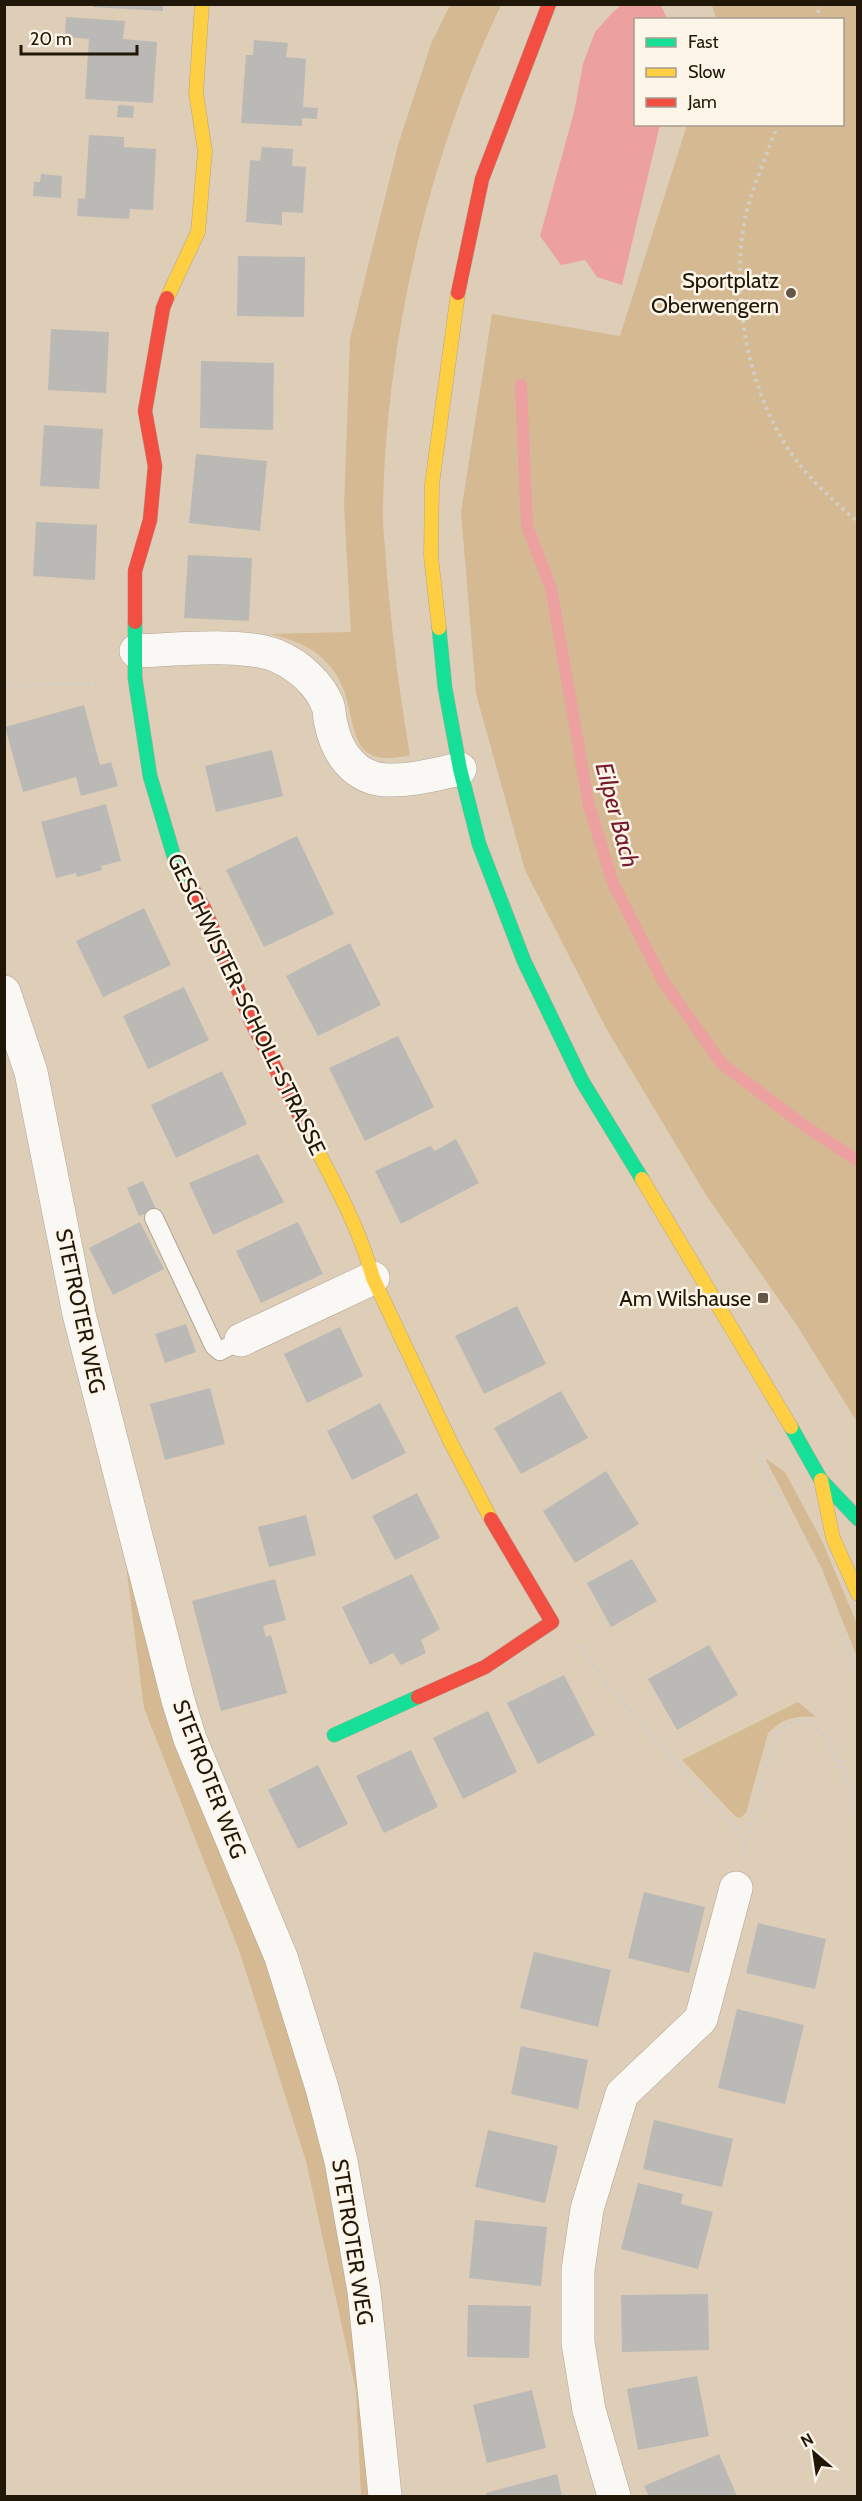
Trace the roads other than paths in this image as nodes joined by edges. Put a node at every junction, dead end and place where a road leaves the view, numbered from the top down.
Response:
1 (202, 4) edge
2 (549, 4) edge
3 (136, 665) junction
4 (460, 769) junction
5 (4, 992) edge
6 (154, 1218) dead end
7 (373, 1278) junction
8 (241, 1340) joint
9 (821, 1480) junction
10 (858, 1519) edge
11 (858, 1594) edge
12 (334, 1735) dead end
13 (736, 1888) road end
14 (385, 2496) edge
15 (614, 2496) edge

1 - 3 street, GESCHWISTER-SCHOLL-STRASSE
2 - 4 street
3 - 4 street
3 - 7 street, GESCHWISTER-SCHOLL-STRASSE
4 - 9 street
5 - 14 street, STETROTER WEG
6 - 8 lane
7 - 8 street
7 - 12 street, GESCHWISTER-SCHOLL-STRASSE
9 - 10 street
9 - 11 street
13 - 15 street

